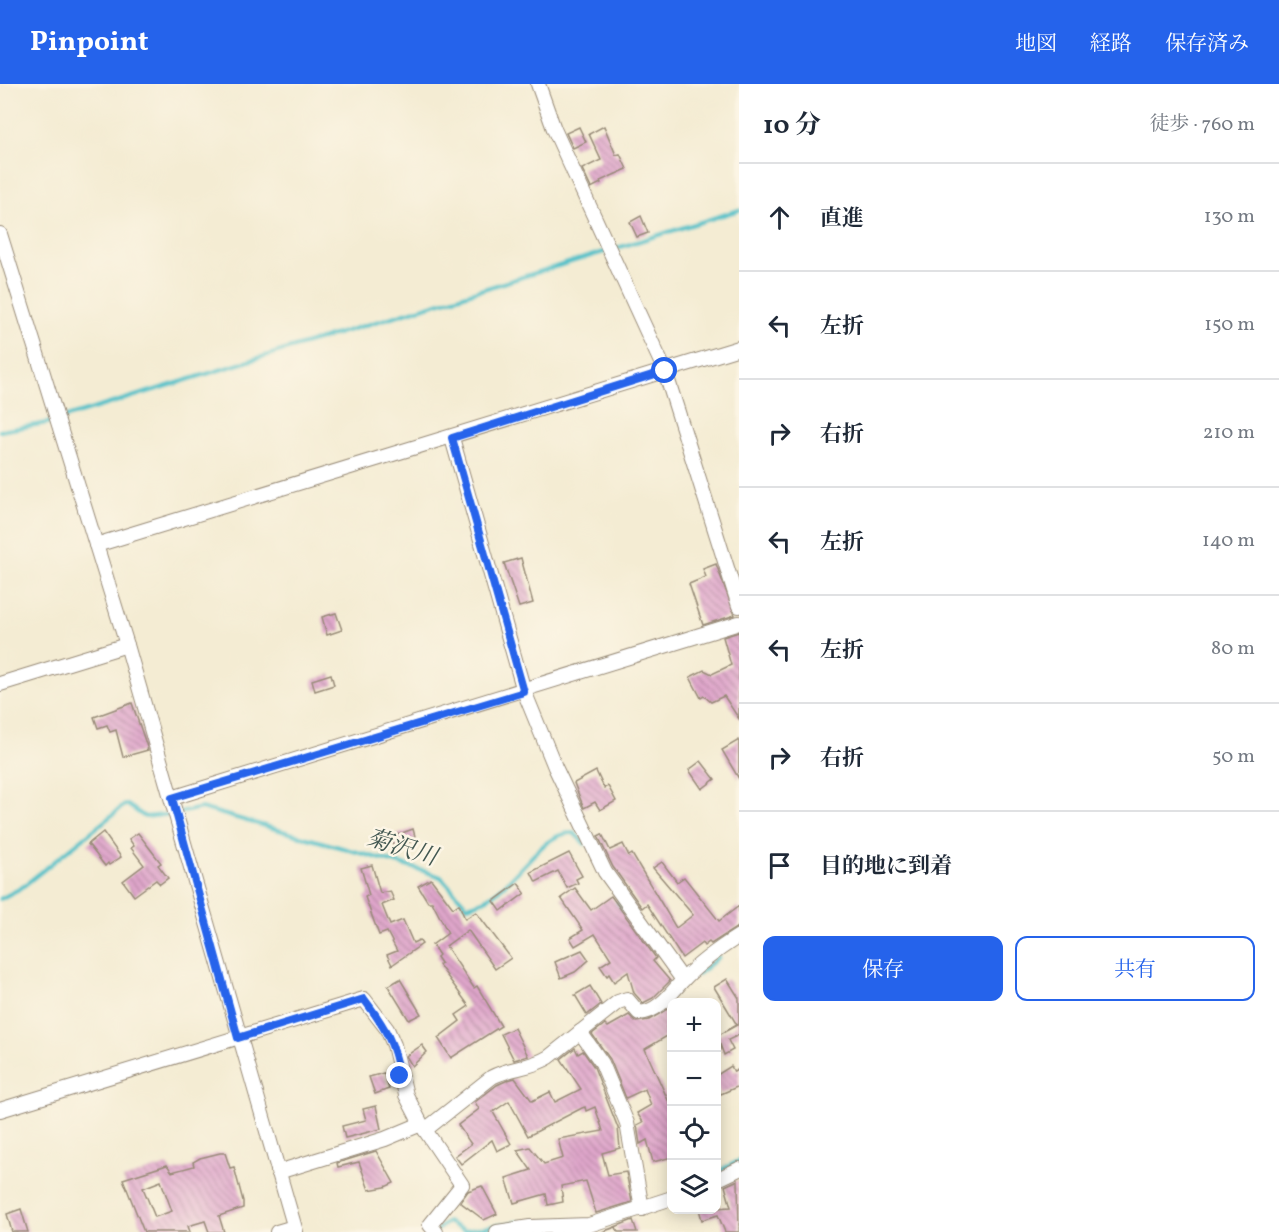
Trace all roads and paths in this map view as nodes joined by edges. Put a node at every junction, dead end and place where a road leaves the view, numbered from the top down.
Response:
1 (538, 84) edge
2 (0, 234) edge
3 (739, 348) edge
4 (665, 371) junction
5 (452, 438) junction
6 (96, 545) junction
7 (739, 606) edge
8 (739, 623) edge
9 (127, 645) junction
10 (0, 684) edge
11 (524, 692) junction
12 (172, 798) junction
13 (739, 936) edge
14 (683, 980) junction
15 (580, 1032) junction
16 (238, 1038) junction
17 (0, 1110) edge
18 (423, 1127) junction
19 (739, 1169) edge
20 (278, 1172) junction
21 (721, 1178) edge
22 (667, 1200) edge
23 (642, 1209) junction
24 (295, 1229) edge
25 (430, 1230) edge
26 (277, 1232) edge
27 (496, 1232) edge

1 - 4 street
2 - 6 street
3 - 4 street
4 - 5 street
4 - 7 street
5 - 6 street
5 - 11 street
6 - 9 street
8 - 11 street
9 - 10 street
9 - 12 street
11 - 12 street
11 - 14 street
12 - 16 street
13 - 14 street
14 - 15 street
15 - 18 street
15 - 23 street
16 - 17 street
16 - 18 street
16 - 20 street
18 - 20 street
18 - 25 street
19 - 21 street
20 - 24 street
22 - 23 street
23 - 27 street
24 - 26 street

